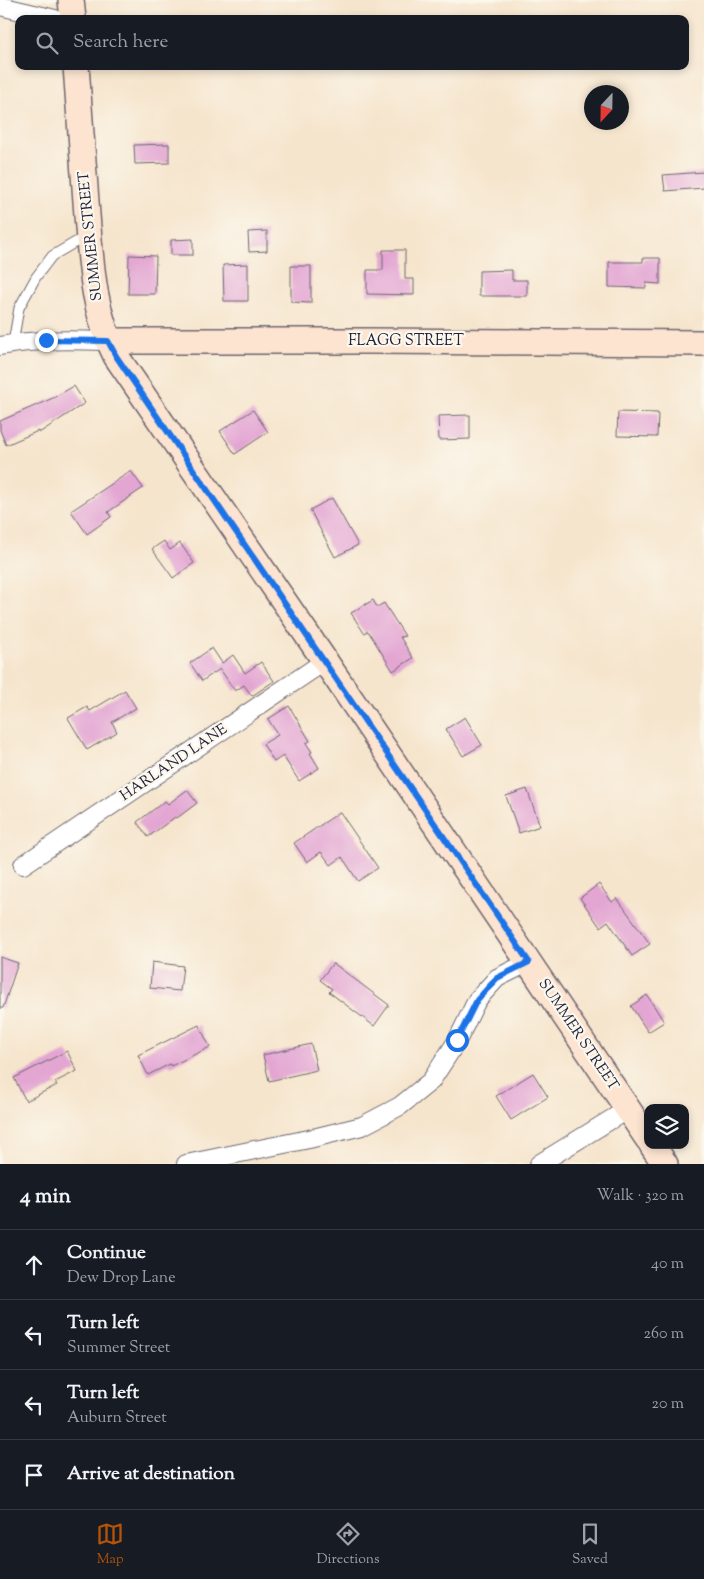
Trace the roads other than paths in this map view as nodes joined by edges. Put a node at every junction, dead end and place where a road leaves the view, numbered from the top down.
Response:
1 (72, 0) edge
2 (0, 6) edge
3 (37, 15) edge
4 (73, 15) edge
5 (76, 70) edge
6 (89, 234) junction
7 (108, 341) junction
8 (704, 343) edge
9 (6, 345) edge
10 (325, 661) junction
11 (23, 865) dead end
12 (529, 962) junction
13 (628, 1109) junction
14 (644, 1133) edge
15 (655, 1149) edge
16 (186, 1164) edge
17 (539, 1164) edge
18 (665, 1164) edge

1 - 4 main road
2 - 3 street
5 - 6 main road, SUMMER STREET
6 - 7 main road, SUMMER STREET
6 - 9 lane
7 - 8 main road, FLAGG STREET
7 - 9 street
7 - 10 main road, SUMMER STREET
10 - 11 street, HARLAND LANE
10 - 12 main road, SUMMER STREET
12 - 13 main road, SUMMER STREET
12 - 16 street
13 - 14 main road, SUMMER STREET
13 - 17 street
15 - 18 main road

